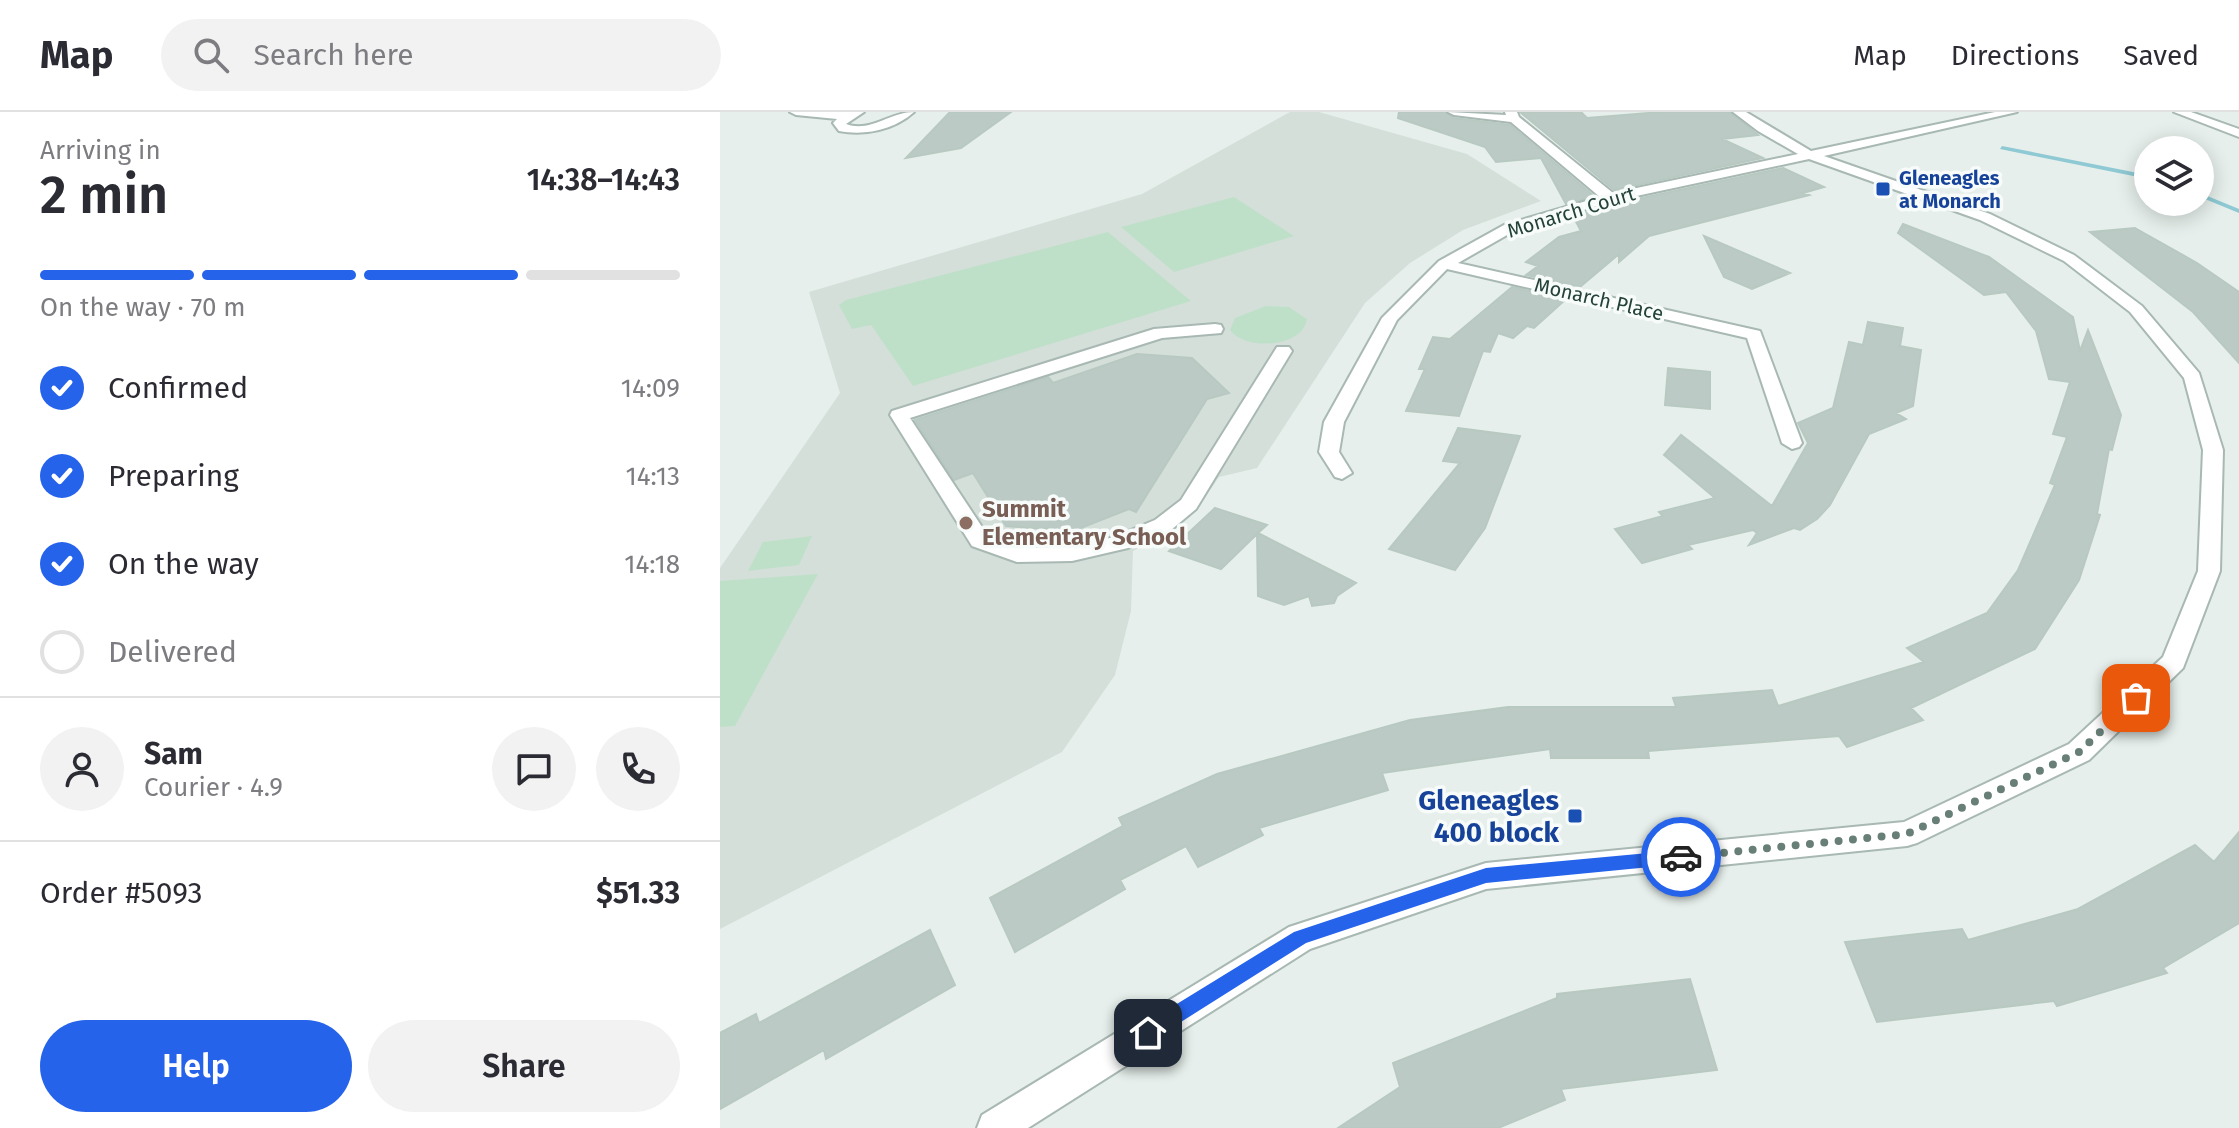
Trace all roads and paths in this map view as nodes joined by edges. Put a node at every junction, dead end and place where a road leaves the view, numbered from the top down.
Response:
1 (796, 112) edge
2 (908, 112) edge
3 (1454, 112) edge
4 (1739, 112) edge
5 (2011, 112) edge
6 (2180, 112) edge
7 (854, 115) edge
8 (1513, 116) edge
9 (2239, 133) edge
10 (1807, 154) junction
11 (1610, 198) junction
12 (1444, 264) junction
13 (1215, 329) dead end
14 (1283, 351) dead end
15 (1792, 443) dead end
16 (1342, 473) dead end
17 (995, 1128) edge

1 - 7 street
2 - 7 street
3 - 8 street
4 - 10 street
5 - 10 street, Monarch Court
6 - 9 street
8 - 11 street
10 - 11 street, Monarch Court
10 - 17 street
11 - 12 street, Monarch Court
12 - 15 street, Monarch Place
12 - 16 street, Monarch Court
13 - 14 street

